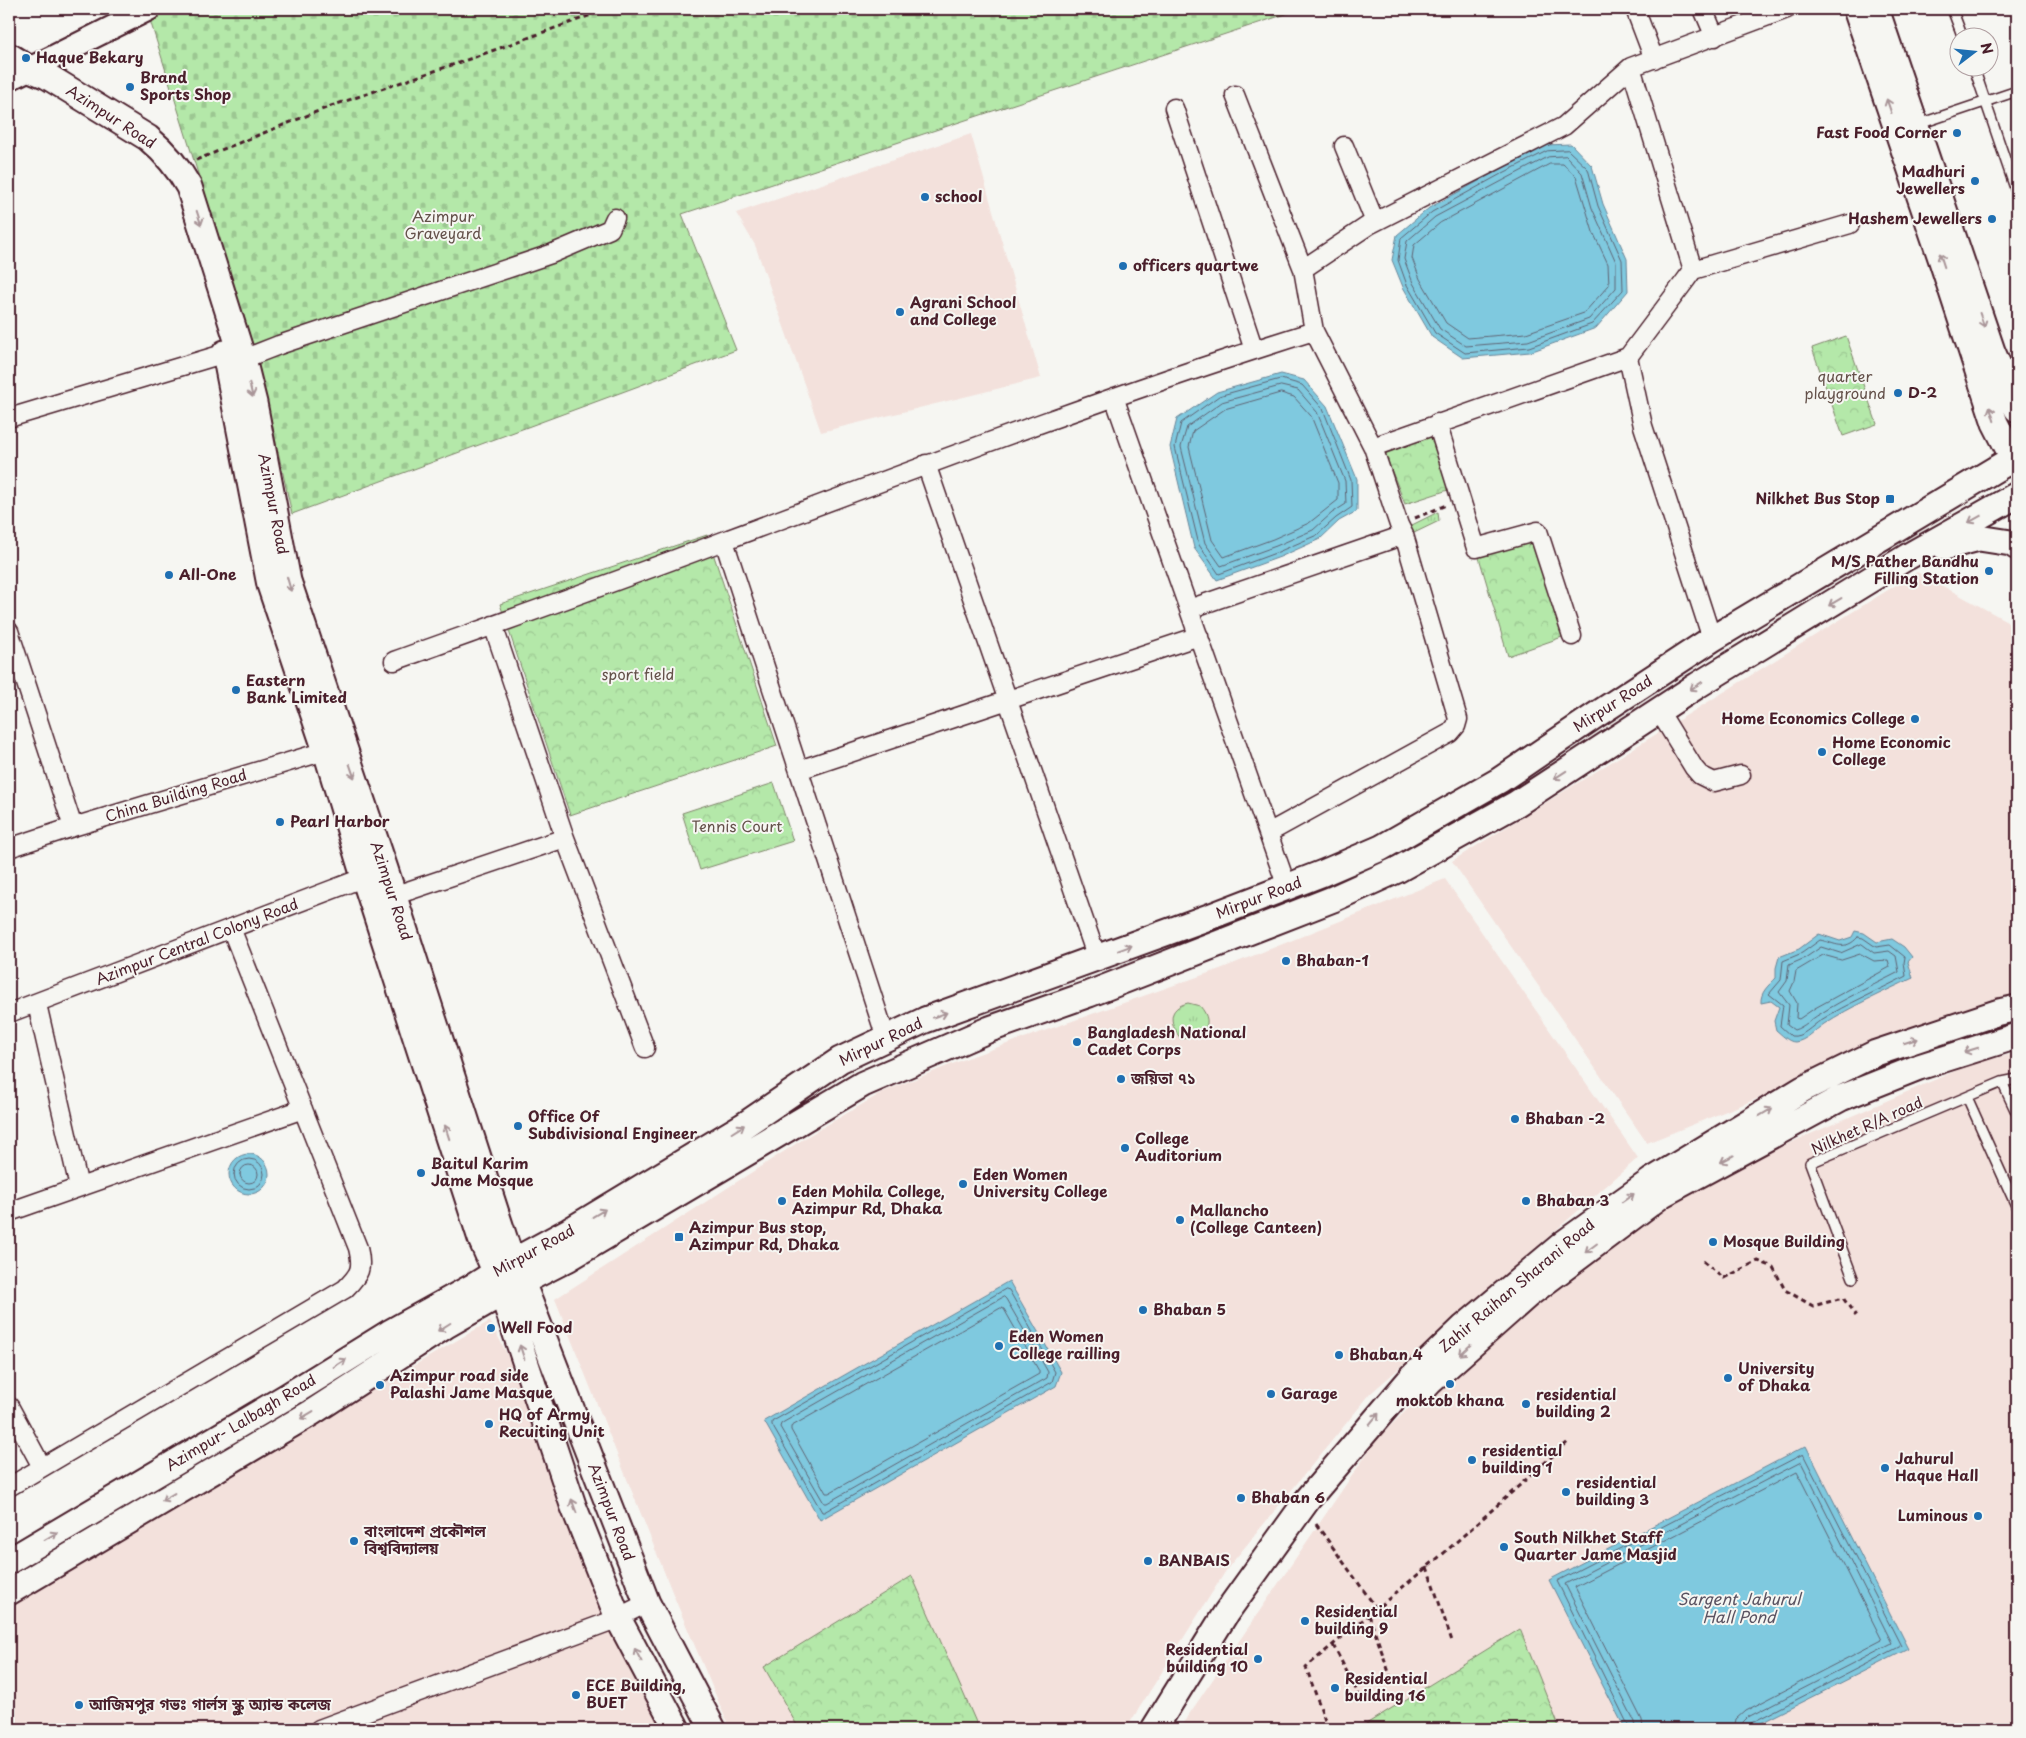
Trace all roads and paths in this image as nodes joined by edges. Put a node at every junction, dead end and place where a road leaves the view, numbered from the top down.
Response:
1 (149, 9) edge
2 (608, 9) edge
3 (1635, 9) edge
4 (1703, 9) edge
5 (1788, 9) edge
6 (1856, 9) edge
7 (1876, 9) edge
8 (1952, 9) edge
9 (1761, 14) edge
10 (1959, 28) edge
11 (1715, 37) junction
12 (1654, 59) junction
13 (1631, 68) junction
14 (15, 69) edge
15 (1978, 78) edge
16 (2017, 91) edge
17 (1235, 95) dead end
18 (1986, 101) junction
19 (1174, 108) dead end
20 (1916, 125) junction
21 (1344, 146) dead end
22 (178, 168) junction
23 (2017, 194) edge
24 (615, 218) dead end
25 (1374, 222) junction
26 (1850, 224) dead end
27 (1303, 269) junction
28 (1693, 270) junction
29 (1314, 331) junction
30 (1254, 350) junction
31 (1992, 351) junction
32 (237, 354) junction
33 (1628, 356) junction
34 (2017, 367) edge
35 (1114, 397) junction
36 (2017, 409) edge
37 (9, 418) edge
38 (1437, 423) junction
39 (1373, 447) junction
40 (2016, 460) edge
41 (926, 464) junction
42 (2017, 496) edge
43 (1461, 500) junction
44 (1402, 530) junction
45 (724, 541) junction
46 (2017, 547) edge
47 (1908, 557) junction
48 (1189, 609) junction
49 (494, 625) junction
50 (9, 632) edge
51 (1199, 636) junction
52 (1572, 636) dead end
53 (1712, 639) junction
54 (394, 661) dead end
55 (1008, 700) junction
56 (1659, 711) junction
57 (335, 748) junction
58 (799, 770) junction
59 (1741, 775) dead end
60 (73, 827) junction
61 (1268, 833) junction
62 (565, 838) junction
63 (9, 848) edge
64 (374, 873) junction
65 (1288, 887) junction
66 (393, 896) junction
67 (231, 928) junction
68 (1097, 958) junction
69 (37, 1004) junction
70 (2017, 1008) edge
71 (9, 1013) edge
72 (2017, 1036) edge
73 (886, 1038) junction
74 (645, 1048) dead end
75 (2017, 1079) edge
76 (2002, 1082) junction
77 (1967, 1097) junction
78 (303, 1109) junction
79 (2017, 1114) edge
80 (79, 1187) junction
81 (2017, 1208) edge
82 (9, 1212) edge
83 (1704, 1261) dead end
84 (1853, 1278) dead end
85 (499, 1283) junction
86 (1856, 1316) dead end
87 (9, 1406) edge
88 (1569, 1441) dead end
89 (42, 1467) junction
90 (9, 1487) edge
91 (1312, 1518) junction
92 (9, 1561) edge
93 (1427, 1567) junction
94 (9, 1592) edge
95 (646, 1603) junction
96 (1377, 1609) junction
97 (1369, 1615) junction
98 (618, 1618) junction
99 (1452, 1641) dead end
100 (1333, 1645) junction
101 (1391, 1678) dead end
102 (1360, 1697) dead end
103 (318, 1729) edge
104 (677, 1729) edge
105 (713, 1729) edge
106 (1154, 1729) edge
107 (1170, 1729) edge
108 (1328, 1729) edge

1 - 14 street
2 - 22 path
3 - 12 street
4 - 11 street
5 - 9 street
40 -> 6 main road
7 - 20 main road
8 - 10 lane
9 - 11 street
11 - 12 street
12 - 13 street
13 - 25 street
13 - 28 street
14 - 22 main road, Azimpur Road
14 - 32 main road, Azimpur Road
15 - 18 lane
16 - 18 lane
17 - 27 street
18 - 20 lane
18 - 23 lane
19 - 30 street
20 -> 31 main road
21 - 25 street
22 -> 32 main road, Azimpur Road
24 - 32 street
25 - 27 street
26 - 28 street
27 - 29 street
28 - 33 street
29 - 30 street
29 - 39 street
30 - 35 street
31 - 34 main road
31 - 36 main road
32 - 37 street
32 - 57 main road, Azimpur Road
33 - 38 street
33 - 53 street
35 - 41 street
35 - 48 street
38 - 39 street
38 - 43 street
39 - 44 street
40 - 53 main road, Mirpur Road
41 - 45 street
41 - 55 street
42 -> 47 main road, Mirpur Road
43 - 44 path
43 - 52 street
44 - 48 street
44 - 61 street
45 - 49 street
45 - 58 street
46 - 47 main road
47 -> 56 main road, Mirpur Road
48 - 51 street
49 - 54 street
49 - 62 street
50 - 60 street
51 - 55 street
51 - 61 street
53 - 65 main road, Mirpur Road
55 - 58 street
55 - 68 street
56 - 59 street
56 -> 85 main road, Mirpur Road
57 - 60 street, China Building Road
57 - 64 main road, Azimpur Road
58 - 73 street
60 - 63 street, China Building Road
61 - 65 street
62 - 66 street
62 - 74 street
64 - 66 main road, Azimpur Road
64 - 67 street, Azimpur Central Colony Road
85 -> 64 main road, Azimpur Road
68 -> 65 main road, Mirpur Road
66 - 85 main road, Azimpur Road
67 - 69 street, Azimpur Central Colony Road
67 - 78 street
73 -> 68 main road, Mirpur Road
69 - 71 street, Azimpur Central Colony Road
69 - 80 street
106 -> 70 main road, Zahir Raihan Sharani Road
72 -> 91 main road
85 -> 73 main road, Mirpur Road
75 - 76 lane, Nilkhet R/A road
76 - 77 lane, Nilkhet R/A road
76 - 79 lane
77 - 81 lane
77 - 84 lane, Nilkhet R/A road
78 - 80 street
78 - 89 street
80 - 82 street
83 - 86 path
92 -> 85 main road, Azimpur- Lalbagh Road
85 -> 94 main road
85 - 95 main road, Azimpur Road
98 -> 85 main road, Azimpur Road
87 - 89 street
88 - 93 path
89 - 90 street
91 - 96 path
91 - 107 main road
93 - 96 path
93 - 99 path
95 - 98 street
95 - 105 main road, Azimpur Road
96 - 97 path
97 - 100 path
97 - 101 path
98 - 103 street
104 -> 98 main road, Azimpur Road
100 - 102 path
100 - 108 path

